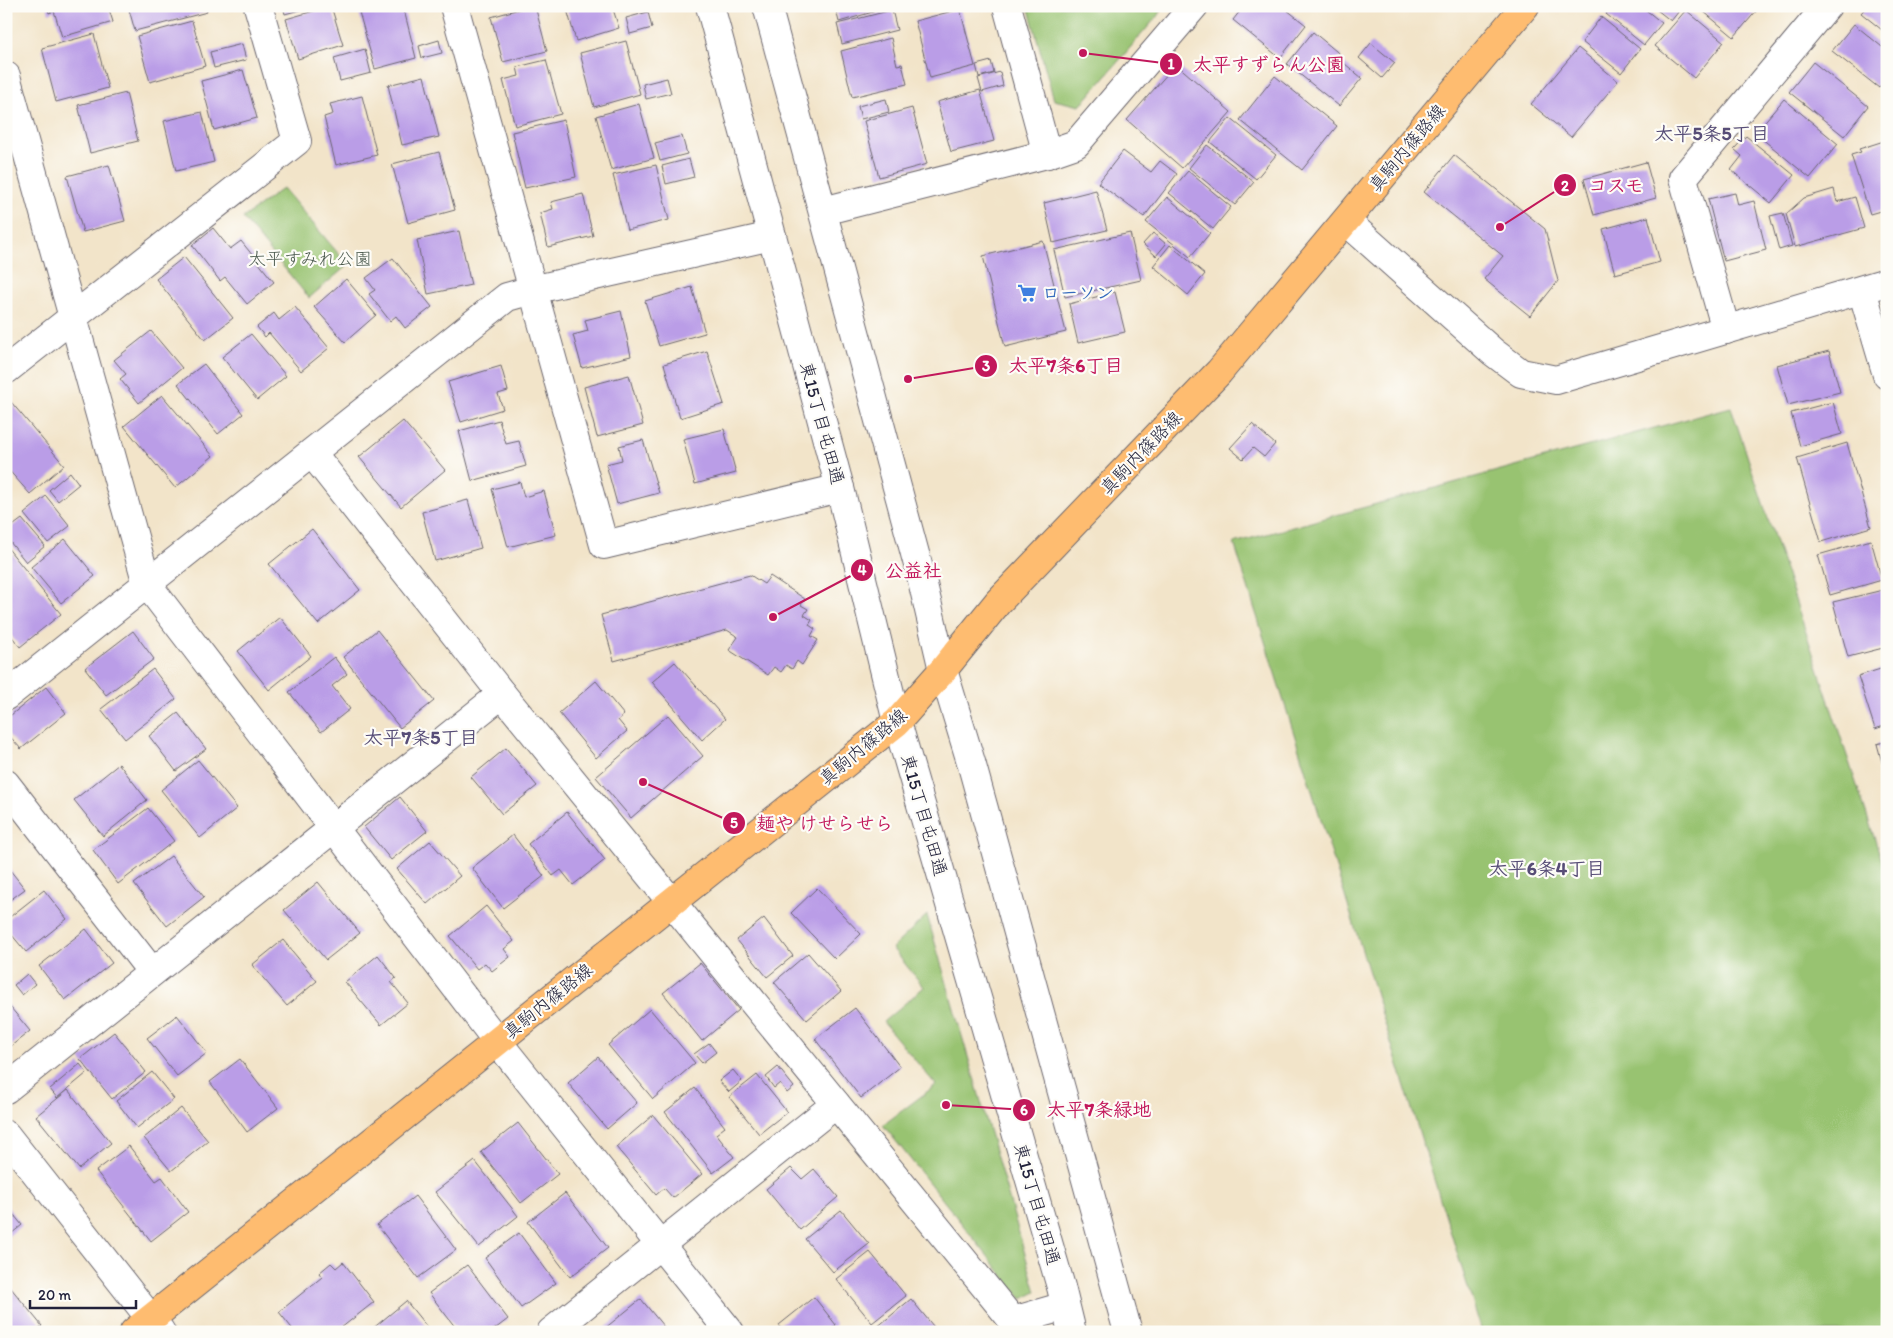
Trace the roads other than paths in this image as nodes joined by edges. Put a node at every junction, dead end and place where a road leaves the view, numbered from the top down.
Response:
1 (258, 6) edge
2 (454, 6) edge
3 (710, 6) edge
4 (768, 6) edge
5 (1007, 6) edge
6 (1194, 6) edge
7 (1525, 6) edge
8 (1827, 6) edge
9 (6, 76) edge
10 (1047, 154) junction
11 (823, 211) junction
12 (1346, 221) junction
13 (772, 236) junction
14 (1874, 286) edge
15 (532, 290) junction
16 (73, 318) junction
17 (1726, 330) junction
18 (6, 370) edge
19 (1887, 375) edge
20 (312, 453) junction
21 (840, 488) junction
22 (147, 584) junction
23 (944, 670) junction
24 (502, 694) junction
25 (6, 696) edge
26 (897, 722) junction
27 (6, 784) edge
28 (334, 828) junction
29 (672, 902) junction
30 (152, 972) junction
31 (497, 1042) junction
32 (6, 1089) edge
33 (836, 1104) junction
34 (6, 1135) edge
35 (661, 1245) junction
36 (1069, 1319) edge
37 (148, 1327) edge
38 (551, 1332) edge
39 (730, 1332) edge
40 (1128, 1332) edge

1 - 16 street
2 - 15 street
3 - 13 street, 東15丁目屯田通
4 - 11 street
5 - 10 street
6 - 10 street
7 - 12 main road, 真駒内篠路線
8 - 17 street
9 - 16 street
10 - 11 street
11 - 23 street
12 - 17 street
12 - 23 main road, 真駒内篠路線
13 - 15 street
13 - 21 street, 東15丁目屯田通
14 - 17 street
14 - 19 street
15 - 20 street
15 - 21 street
16 - 18 street
16 - 22 street
20 - 22 street
20 - 24 street
21 - 26 street, 東15丁目屯田通
22 - 25 street
22 - 28 street
23 - 26 main road, 真駒内篠路線
23 - 40 street
24 - 28 street
24 - 29 street
26 - 29 main road, 真駒内篠路線
26 - 36 street, 東15丁目屯田通
27 - 30 street
28 - 30 street
28 - 31 street
29 - 31 main road, 真駒内篠路線
29 - 33 street
30 - 32 street
31 - 35 street
31 - 37 main road, 真駒内篠路線
33 - 35 street
33 - 36 street
34 - 37 street
35 - 38 street
35 - 39 street

